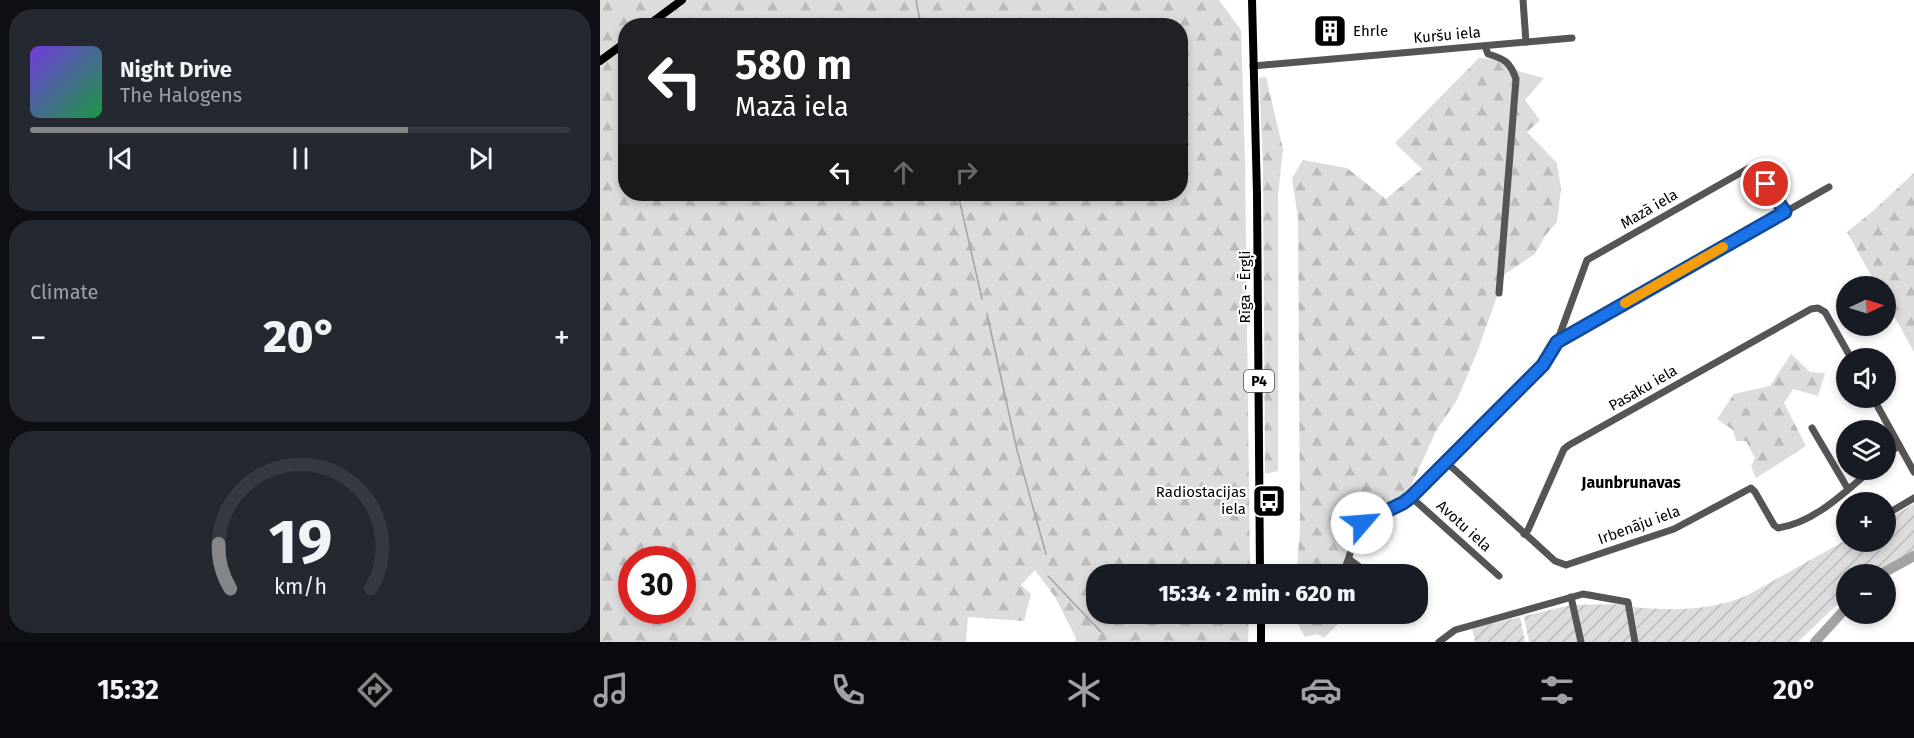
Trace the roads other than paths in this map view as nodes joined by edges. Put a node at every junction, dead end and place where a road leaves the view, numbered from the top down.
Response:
1 (682, 0) edge
2 (1252, 0) edge
3 (1523, 0) edge
4 (658, 18) edge
5 (1572, 38) dead end
6 (1526, 42) junction
7 (1485, 46) junction
8 (618, 48) edge
9 (600, 61) edge
10 (1253, 66) junction
11 (1829, 187) dead end
12 (1785, 212) junction
13 (1499, 293) dead end
14 (1557, 342) junction
15 (1845, 348) edge
16 (1879, 408) edge
17 (1812, 428) dead end
18 (1899, 445) junction
19 (1896, 448) edge
20 (1445, 461) junction
21 (1914, 472) edge
22 (1859, 480) edge
23 (1848, 489) junction
24 (1411, 497) junction
25 (1914, 498) edge
26 (1896, 509) edge
27 (1524, 534) junction
28 (1349, 559) junction
29 (1260, 564) edge
30 (1346, 564) edge
31 (1356, 564) edge
32 (1499, 576) dead end
33 (1571, 597) junction
34 (1261, 624) edge
35 (1261, 642) edge
36 (1440, 642) edge
37 (1581, 642) edge
38 (1635, 642) edge

1 - 4 main road
2 - 10 main road, Rīga - Ērgļi / P4
3 - 6 street
5 - 6 street, Kuršu iela
6 - 7 street, Kuršu iela
7 - 10 street, Kuršu iela
7 - 13 street
8 - 9 main road
10 - 29 main road, Rīga - Ērgļi / P4
11 - 12 street
12 - 14 street
12 - 14 street, Mazā iela
14 - 20 street
15 - 27 street, Pasaku iela
16 - 18 street
17 - 23 street
18 - 19 street
18 - 21 street
20 - 24 street
20 - 27 street, Irbenāju iela
22 - 23 street, Irbenāju iela
23 - 27 street, Irbenāju iela
24 - 28 street
24 - 32 street, Avotu iela
25 - 26 street
28 - 30 street
28 - 31 street
33 - 36 street
33 - 37 street
33 - 38 street
34 - 35 main road

